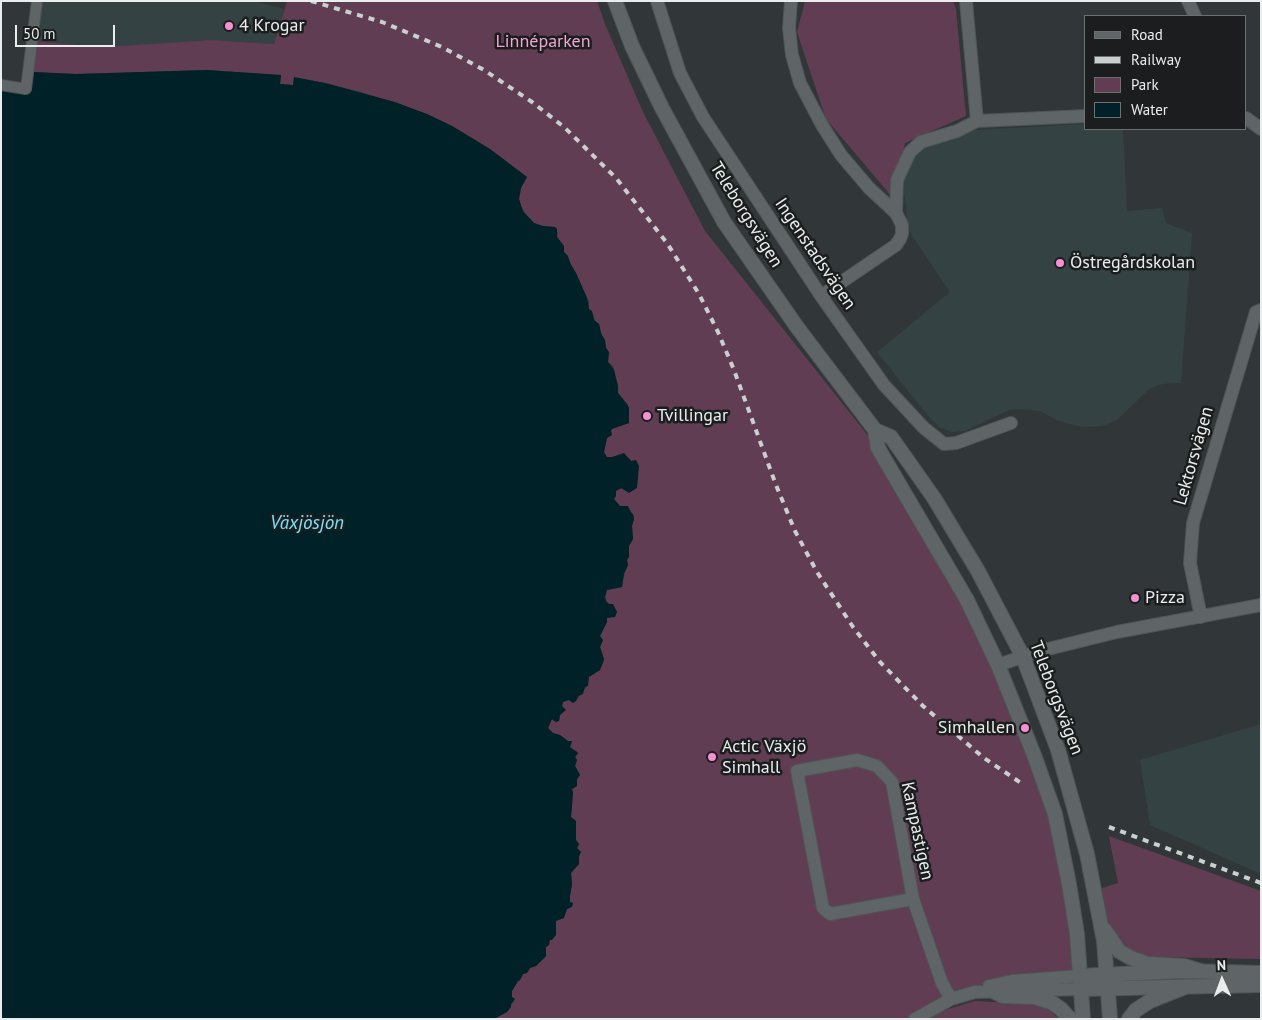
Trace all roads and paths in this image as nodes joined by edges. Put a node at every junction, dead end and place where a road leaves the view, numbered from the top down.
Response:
1 (37, 1) edge
2 (615, 1) edge
3 (657, 1) edge
4 (791, 1) edge
5 (966, 1) edge
6 (1188, 1) edge
7 (1195, 15) edge
8 (1, 86) edge
9 (1084, 116) edge
10 (1247, 119) edge
11 (977, 121) junction
12 (1261, 129) edge
13 (896, 213) junction
14 (821, 296) junction
15 (1261, 310) edge
16 (1011, 423) dead end
17 (875, 430) junction
18 (1261, 605) edge
19 (1202, 617) junction
20 (1023, 657) junction
21 (998, 665) junction
22 (913, 899) junction
23 (1101, 925) junction
24 (1200, 971) junction
25 (1261, 972) edge
26 (1108, 981) junction
27 (1081, 983) junction
28 (1261, 985) edge
29 (1186, 987) junction
30 (993, 991) junction
31 (975, 992) junction
32 (952, 999) junction
33 (915, 1019) edge
34 (1070, 1019) edge
35 (1083, 1019) edge
36 (1110, 1019) edge
37 (1129, 1019) edge

1 - 8 street
2 - 17 main road, Teleborgsvägen
3 - 14 street, Ingenstadsvägen
4 - 13 street
5 - 11 street
6 - 7 street
9 - 11 street
10 - 12 street
11 - 13 street
13 - 14 street
14 - 16 street, Ingenstadsvägen
15 - 19 street, Lektorsvägen
17 - 20 main road, Teleborgsvägen
17 - 21 main road, Teleborgsvägen
18 - 19 street
19 - 20 street
20 - 21 street
20 - 23 main road, Teleborgsvägen
21 - 27 main road, Teleborgsvägen
22 - 22 street, Kampastigen
22 - 32 street, Kampastigen
23 - 24 main road
23 - 26 main road, Teleborgsvägen
24 - 25 main road
24 - 26 main road
26 - 27 main road
26 - 29 main road
26 - 36 main road, Teleborgsvägen
27 - 30 street
27 - 31 street
27 - 35 main road, Teleborgsvägen
28 - 29 main road
29 - 37 main road
30 - 31 street
30 - 34 main road
31 - 32 street
32 - 33 street

